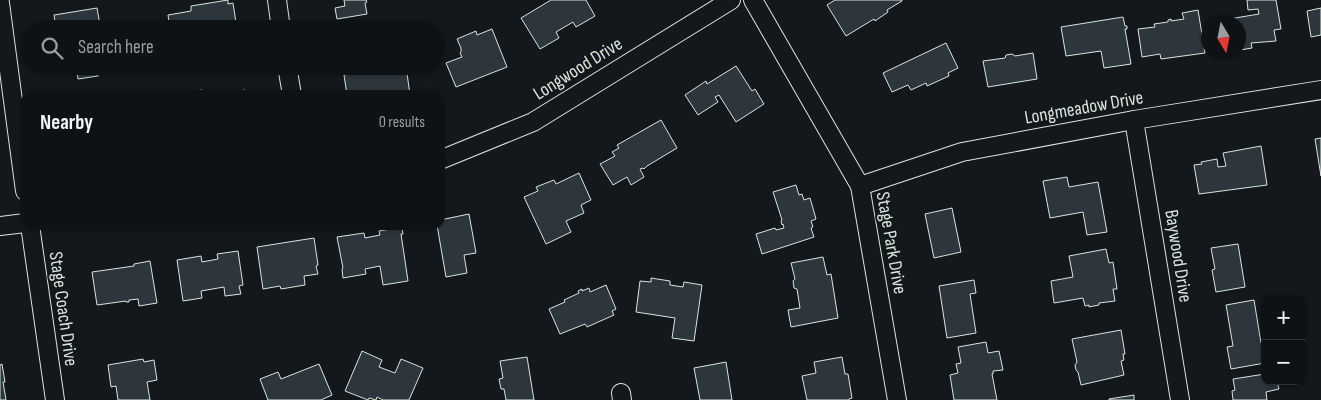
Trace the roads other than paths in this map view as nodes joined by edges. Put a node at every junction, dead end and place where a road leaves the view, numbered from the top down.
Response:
1 (276, 0) edge
2 (732, 0) edge
3 (753, 0) edge
4 (0, 3) edge
5 (279, 20) edge
6 (289, 75) edge
7 (291, 90) edge
8 (1321, 90) edge
9 (1134, 120) junction
10 (20, 153) edge
11 (445, 158) edge
12 (860, 186) junction
13 (20, 223) edge
14 (0, 226) edge
15 (31, 230) edge
16 (55, 400) edge
17 (897, 400) edge
18 (1180, 400) edge

1 - 5 street
2 - 11 street, Longwood Drive
3 - 12 street, Stage Park Drive
4 - 10 street
6 - 7 street
8 - 9 street, Longmeadow Drive
9 - 12 street, Longmeadow Drive
9 - 18 street, Baywood Drive
12 - 17 street, Stage Park Drive
13 - 14 street
15 - 16 street, Stage Coach Drive

